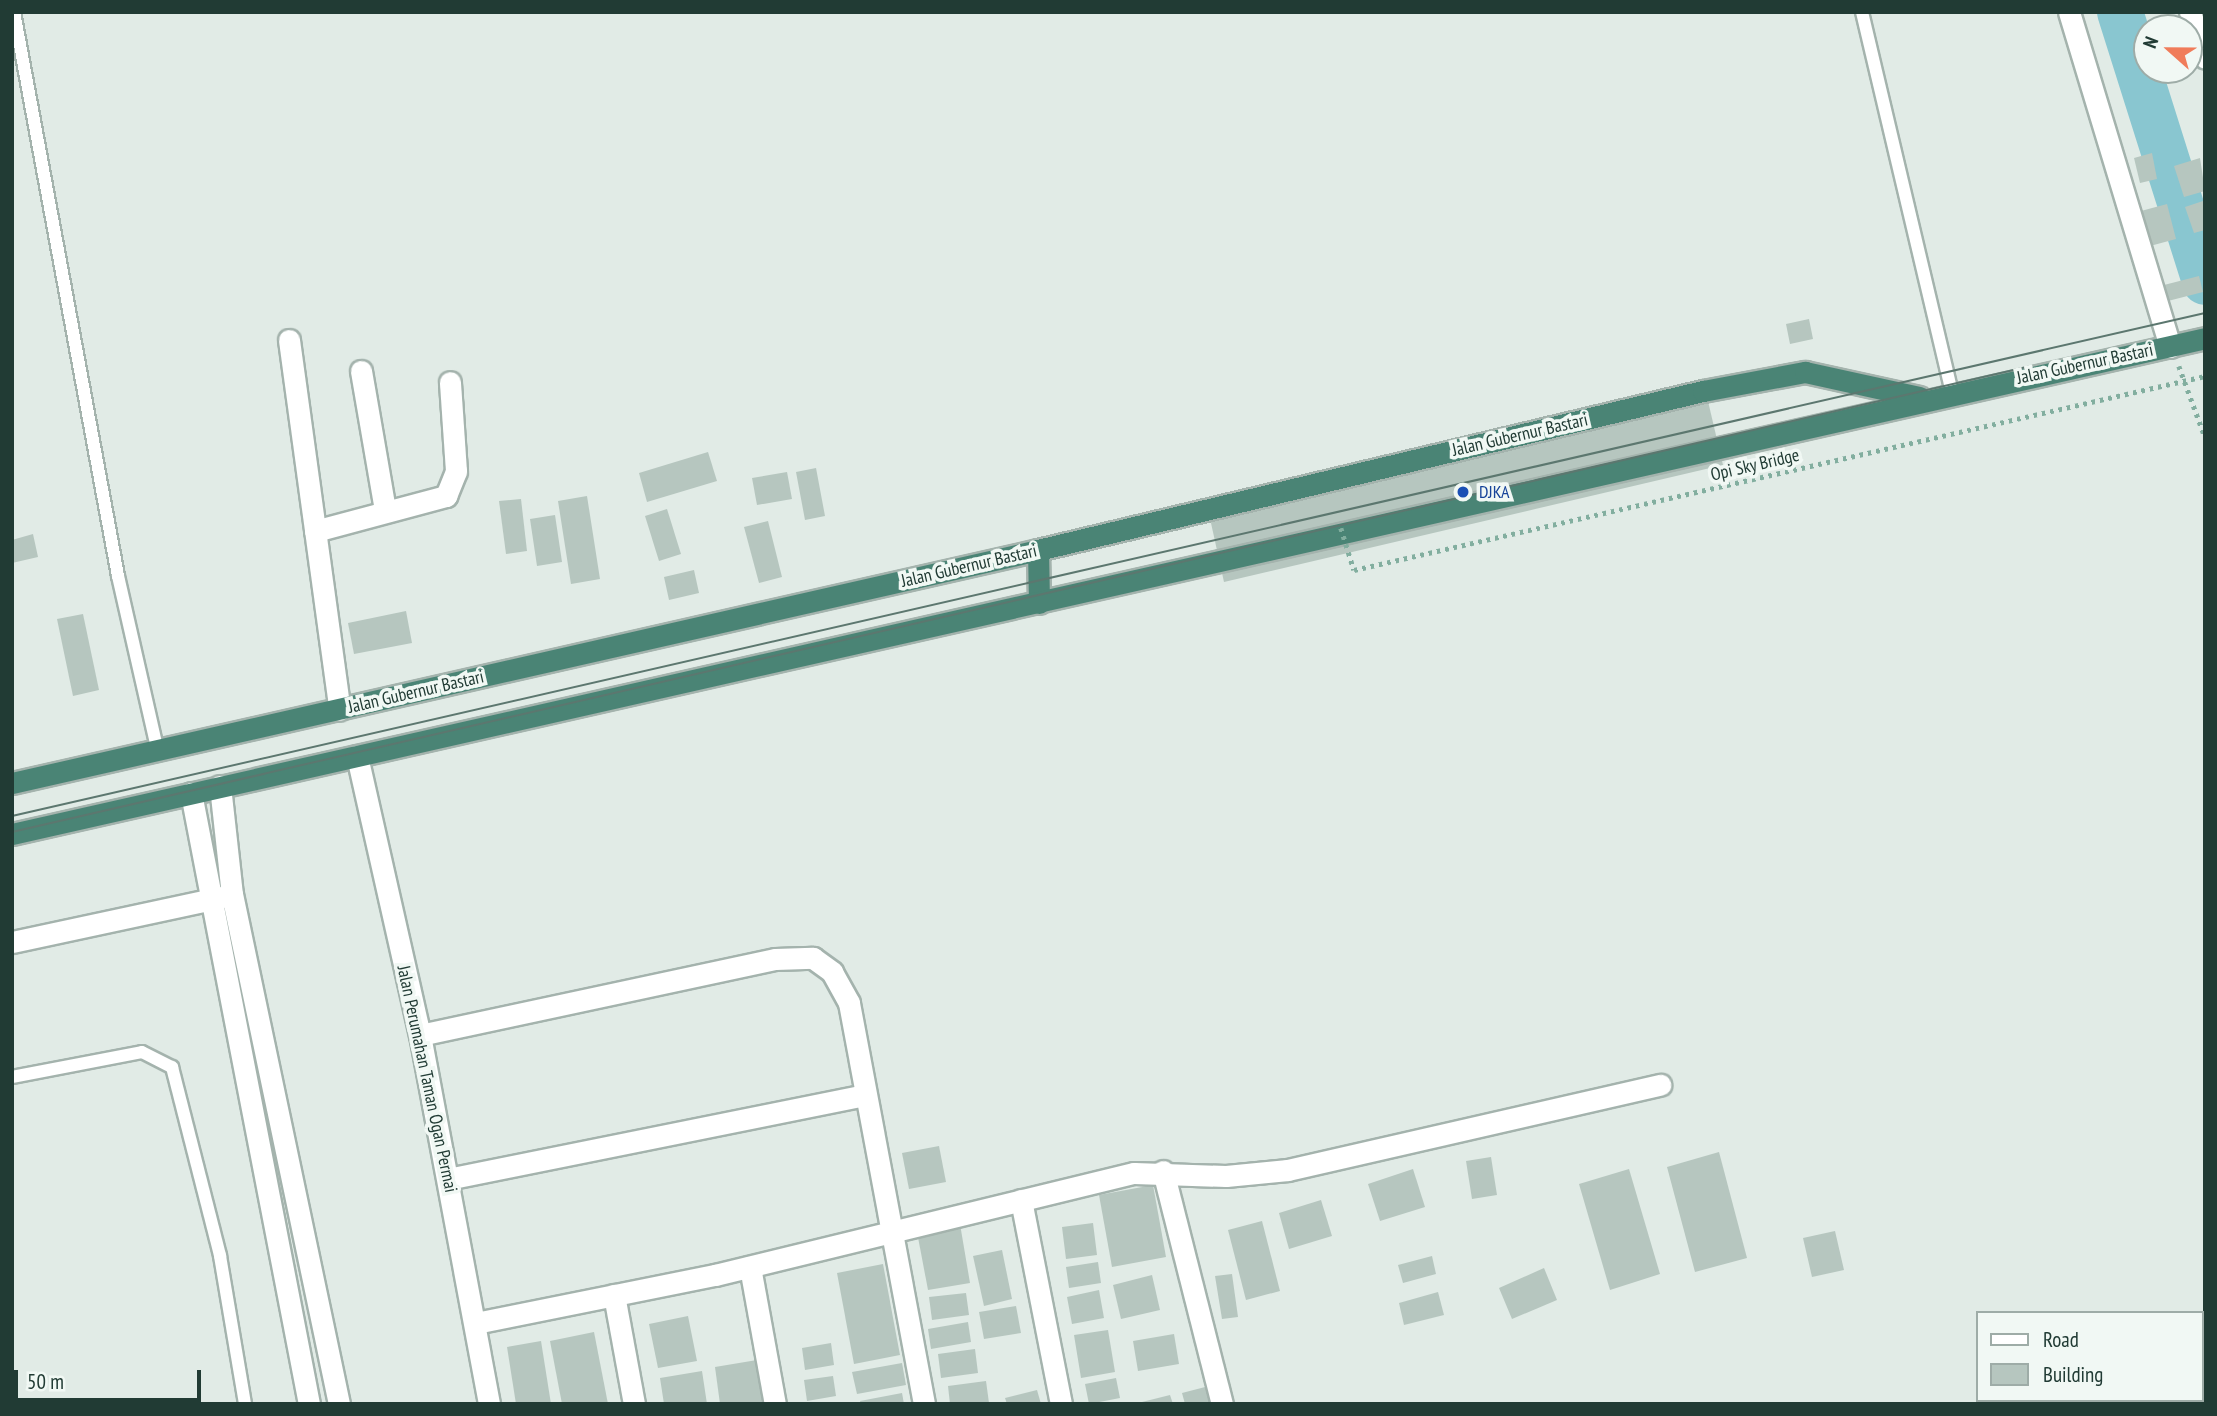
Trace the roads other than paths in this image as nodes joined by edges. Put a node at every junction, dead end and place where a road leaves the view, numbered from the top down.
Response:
1 (14, 12) edge
2 (1863, 12) edge
3 (2069, 12) edge
4 (2190, 12) edge
5 (2205, 58) edge
6 (2205, 338) edge
7 (289, 340) dead end
8 (2170, 346) junction
9 (361, 371) dead end
10 (450, 382) dead end
11 (1952, 392) junction
12 (1925, 398) junction
13 (385, 510) junction
14 (315, 531) junction
15 (1038, 551) junction
16 (1039, 603) junction
17 (340, 710) junction
18 (158, 752) junction
19 (357, 756) junction
20 (12, 783) edge
21 (220, 786) junction
22 (191, 793) junction
23 (12, 834) edge
24 (232, 894) junction
25 (208, 900) junction
26 (12, 942) edge
27 (420, 1035) junction
28 (12, 1077) edge
29 (1660, 1084) dead end
30 (865, 1095) junction
31 (1163, 1171) junction
32 (448, 1179) junction
33 (1021, 1200) junction
34 (889, 1231) junction
35 (750, 1267) junction
36 (614, 1295) junction
37 (476, 1323) junction
38 (245, 1404) edge
39 (309, 1404) edge
40 (339, 1404) edge
41 (489, 1404) edge
42 (634, 1404) edge
43 (775, 1404) edge
44 (924, 1404) edge
45 (1061, 1404) edge
46 (1222, 1404) edge

1 - 18 lane
2 - 11 lane
3 - 8 street
4 - 5 street
6 - 8 highway, Jalan Gubernur Bastari
7 - 14 street
8 - 11 highway, Jalan Gubernur Bastari
9 - 13 street
10 - 13 street
11 - 12 highway, Jalan Gubernur Bastari
12 - 15 highway, Jalan Gubernur Bastari
12 - 16 highway, Jalan Gubernur Bastari
13 - 14 street
14 - 17 street
15 - 16 highway
15 - 17 highway, Jalan Gubernur Bastari
16 - 19 highway, Jalan Gubernur Bastari
17 - 18 highway, Jalan Gubernur Bastari
18 - 20 highway, Jalan Gubernur Bastari
19 - 21 highway, Jalan Gubernur Bastari
19 - 27 street, Jalan Perumahan Taman Ogan Permai
21 - 22 highway, Jalan Gubernur Bastari
21 - 24 street
22 - 23 highway, Jalan Gubernur Bastari
22 - 25 street
24 - 25 street
24 - 40 street
25 - 26 street
25 - 39 street
27 - 30 street
27 - 32 street, Jalan Perumahan Taman Ogan Permai
28 - 38 lane
29 - 31 street
30 - 32 street
30 - 34 street
31 - 33 street
31 - 46 street
32 - 37 street, Jalan Perumahan Taman Ogan Permai
33 - 34 street
33 - 45 street
34 - 35 street
34 - 44 street
35 - 36 street
35 - 43 street
36 - 37 street
36 - 42 street
37 - 41 street, Jalan Perumahan Taman Ogan Permai

